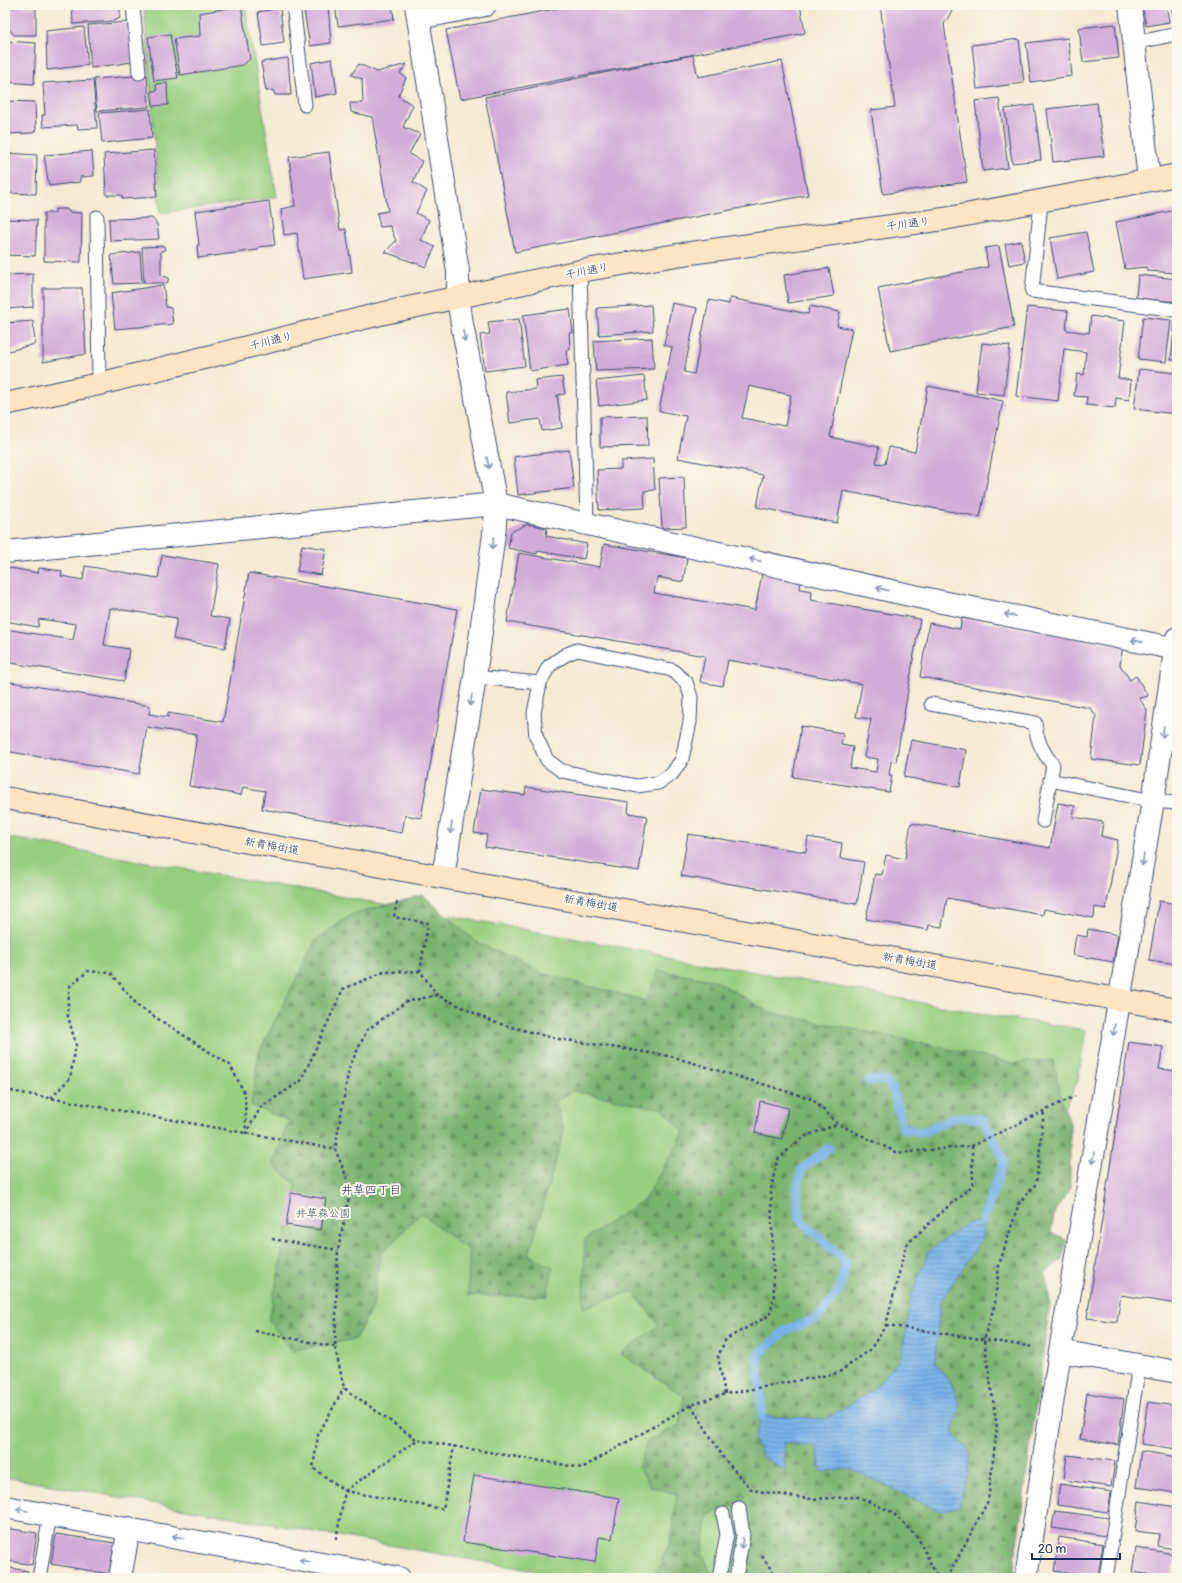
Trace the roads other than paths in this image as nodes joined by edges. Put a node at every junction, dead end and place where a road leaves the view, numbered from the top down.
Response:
1 (133, 5) edge
2 (293, 5) edge
3 (485, 5) edge
4 (1130, 5) edge
5 (417, 11) edge
6 (1177, 34) edge
7 (1134, 43) junction
8 (139, 74) dead end
9 (305, 105) dead end
10 (1177, 174) edge
11 (1149, 180) junction
12 (1041, 202) junction
13 (97, 216) dead end
14 (580, 271) junction
15 (458, 297) junction
16 (1177, 310) edge
17 (99, 384) junction
18 (5, 404) edge
19 (496, 504) junction
20 (587, 523) junction
21 (5, 552) edge
22 (1176, 645) edge
23 (475, 677) junction
24 (540, 683) junction
25 (931, 704) dead end
26 (1050, 780) junction
27 (5, 798) edge
28 (1153, 800) junction
29 (1177, 803) edge
30 (1043, 820) dead end
31 (443, 877) junction
32 (1119, 999) junction
33 (1177, 1010) edge
34 (1060, 1351) junction
35 (1139, 1365) junction
36 (1177, 1372) edge
37 (5, 1507) edge
38 (739, 1508) dead end
39 (723, 1514) dead end
40 (50, 1515) junction
41 (129, 1528) junction
42 (331, 1572) edge
43 (38, 1578) edge
44 (120, 1578) edge
45 (399, 1578) edge
46 (719, 1578) edge
47 (736, 1578) edge
48 (1026, 1578) edge
49 (1106, 1578) edge

1 - 8 lane
2 - 9 lane
3 - 5 street
4 - 7 street
5 - 15 street
6 - 7 lane
7 - 11 street
10 - 11 main road, 千川通り
11 - 12 main road, 千川通り
12 - 14 main road, 千川通り
12 - 16 lane
13 - 17 lane
14 - 15 main road, 千川通り
14 - 20 lane
15 - 17 main road, 千川通り
15 -> 19 street
17 - 18 main road, 千川通り
19 - 20 street
19 - 21 street
19 -> 23 street
22 -> 20 street
22 -> 28 street
23 - 24 lane
23 -> 31 street
24 - 24 lane
25 - 26 lane
26 - 28 lane
26 - 30 lane
27 - 31 main road, 新青梅街道
28 - 29 lane
28 -> 32 street
31 - 32 main road, 新青梅街道
32 - 33 main road, 新青梅街道
32 -> 34 street
34 - 35 street
34 - 48 street
35 - 36 street
35 - 49 lane
40 -> 37 street
38 -> 47 lane
39 - 46 lane
40 - 41 street
40 - 43 lane
42 -> 41 street
41 - 44 street
42 - 45 street

